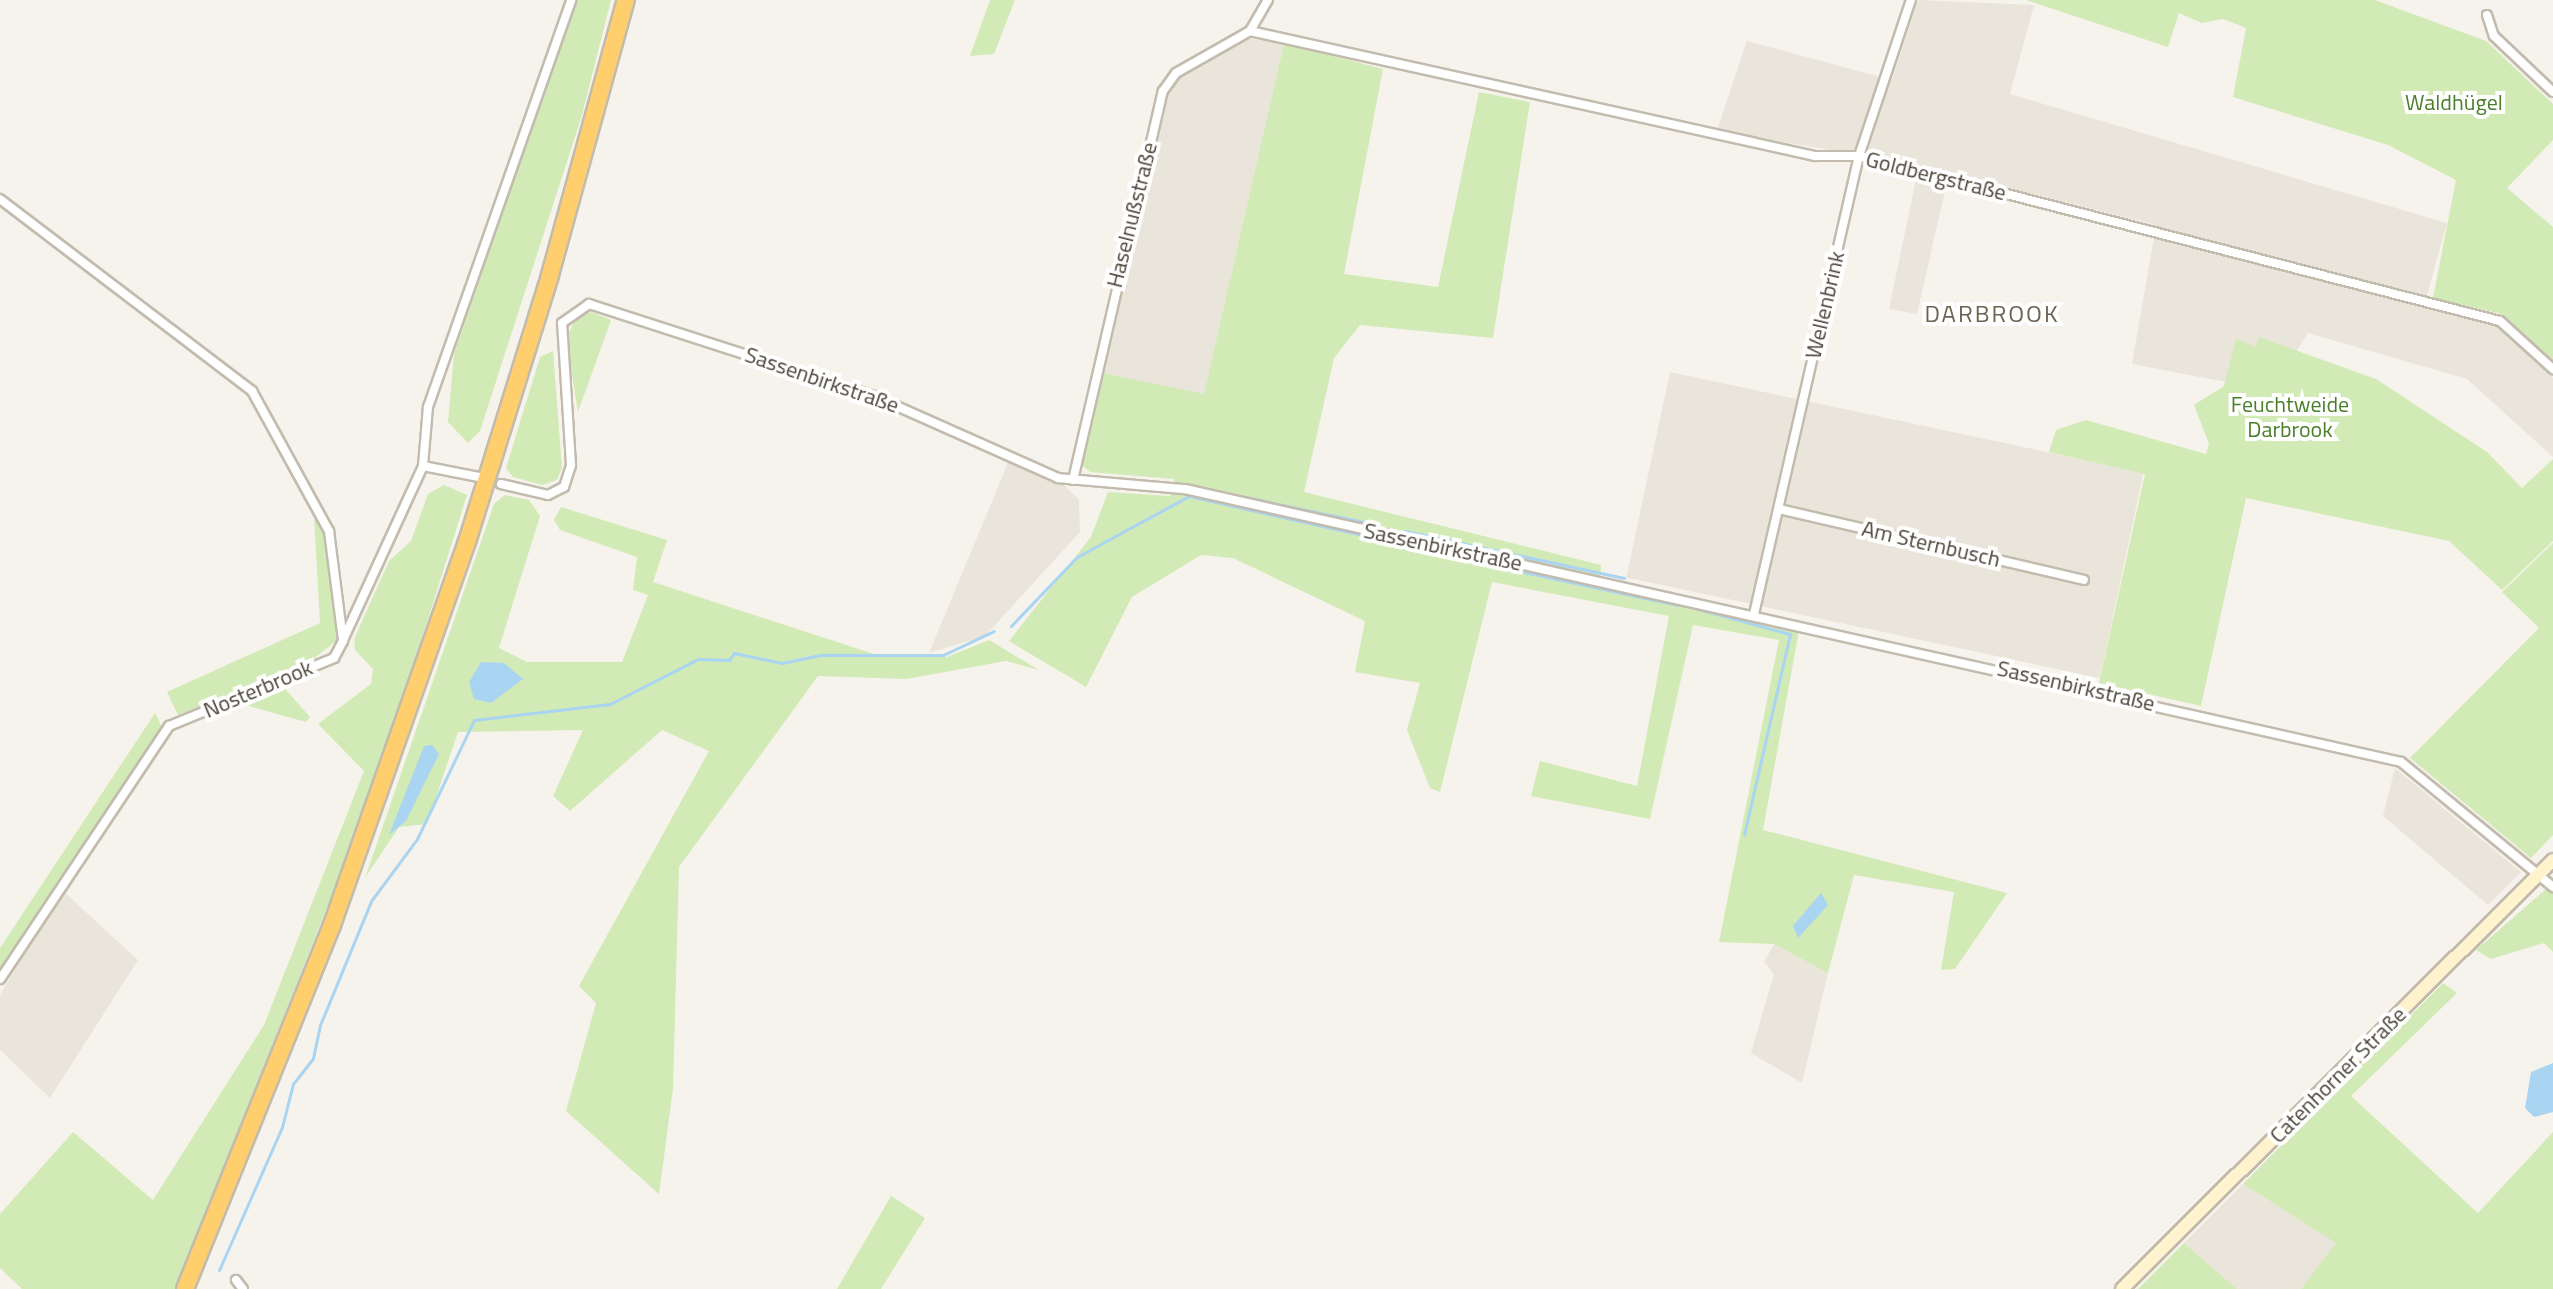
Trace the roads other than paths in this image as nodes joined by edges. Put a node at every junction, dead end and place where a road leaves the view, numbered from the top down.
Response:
1 (571, 0) edge
2 (626, 0) edge
3 (1268, 0) edge
4 (1911, 0) edge
5 (2487, 15) dead end
6 (1250, 31) junction
7 (2552, 89) edge
8 (1859, 156) junction
9 (0, 199) edge
10 (2553, 369) edge
11 (423, 466) junction
12 (479, 477) dead end
13 (1073, 480) junction
14 (501, 484) dead end
15 (1779, 509) junction
16 (2084, 580) dead end
17 (1754, 614) junction
18 (343, 641) junction
19 (2553, 860) edge
20 (2539, 874) junction
21 (2553, 887) edge
22 (0, 979) edge
23 (236, 1280) dead end
24 (185, 1289) edge
25 (243, 1289) edge
26 (2122, 1289) edge

1 - 11 street
2 - 24 highway
3 - 6 street
4 - 8 street, Wellenbrink
5 - 7 street
6 - 8 street, Goldbergstraße
6 - 13 street, Haselnußstraße
8 - 10 street, Goldbergstraße
8 - 15 street, Wellenbrink
9 - 18 street
11 - 12 street
11 - 18 street
13 - 14 street, Sassenbirkstraße
13 - 17 street, Sassenbirkstraße
15 - 16 street, Am Sternbusch
15 - 17 street, Wellenbrink
17 - 20 street, Sassenbirkstraße
18 - 22 street, Nosterbrook
19 - 20 street, Catenhorner Straße
20 - 21 street, Sassenbirkstraße
20 - 26 street, Catenhorner Straße
23 - 25 street

